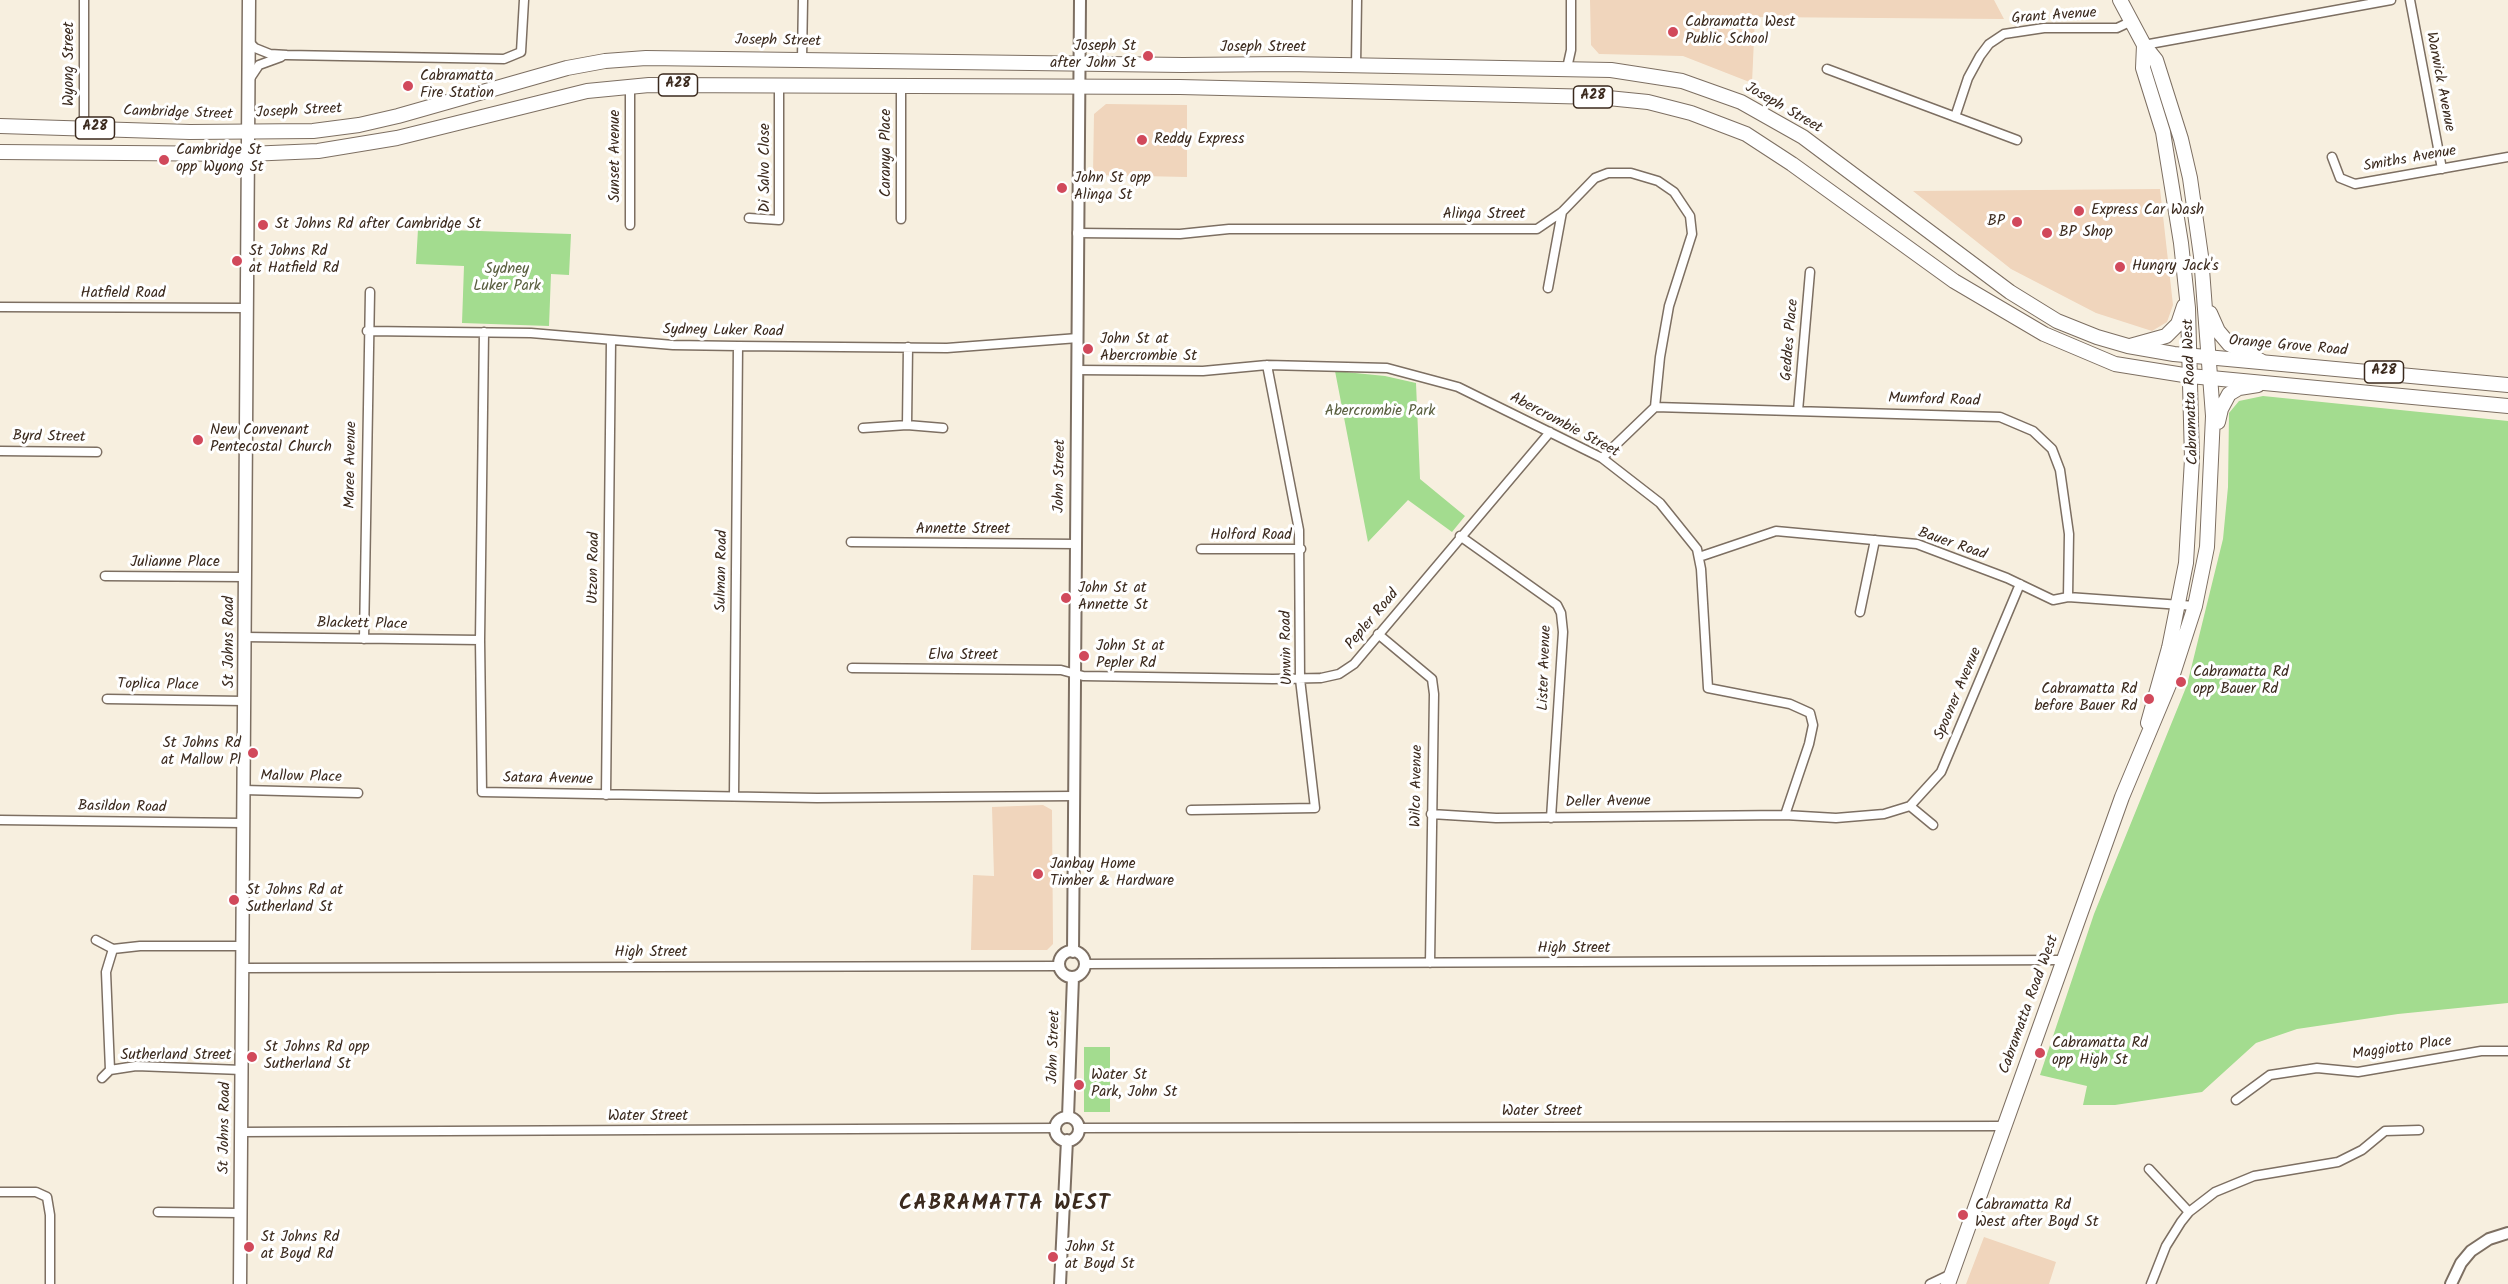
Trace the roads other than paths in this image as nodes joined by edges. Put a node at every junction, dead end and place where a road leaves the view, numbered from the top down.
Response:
1 (84, 0) edge
2 (249, 0) edge
3 (524, 0) edge
4 (803, 0) edge
5 (1080, 0) edge
6 (1357, 0) edge
7 (1571, 0) edge
8 (2120, 0) edge
9 (2391, 0) edge
10 (2410, 0) edge
11 (2132, 21) junction
12 (248, 41) junction
13 (2144, 45) junction
14 (287, 56) junction
15 (802, 59) junction
16 (1078, 64) junction
17 (1356, 66) junction
18 (1567, 68) junction
19 (1827, 69) dead end
20 (248, 82) junction
21 (630, 86) junction
22 (779, 86) junction
23 (901, 86) junction
24 (1078, 88) junction
25 (1955, 117) junction
26 (0, 126) edge
27 (84, 127) junction
28 (248, 132) junction
29 (2017, 140) dead end
30 (0, 152) edge
31 (248, 154) junction
32 (2332, 157) dead end
33 (2508, 157) edge
34 (2442, 169) junction
35 (1562, 212) junction
36 (749, 218) dead end
37 (901, 219) dead end
38 (630, 225) dead end
39 (1077, 233) junction
40 (1810, 272) dead end
41 (1548, 288) dead end
42 (370, 292) dead end
43 (2187, 293) junction
44 (2205, 300) junction
45 (0, 307) edge
46 (247, 308) junction
47 (367, 331) junction
48 (484, 332) junction
49 (1078, 338) junction
50 (611, 341) junction
51 (738, 346) junction
52 (2128, 346) junction
53 (908, 348) junction
54 (2190, 355) junction
55 (2209, 356) junction
56 (2261, 361) junction
57 (1267, 365) junction
58 (1077, 370) junction
59 (2190, 376) junction
60 (2211, 378) junction
61 (2272, 383) junction
62 (2508, 385) edge
63 (2508, 406) edge
64 (1655, 407) junction
65 (1798, 411) junction
66 (907, 425) junction
67 (863, 428) dead end
68 (943, 428) dead end
69 (1550, 432) junction
70 (2213, 442) junction
71 (0, 451) edge
72 (97, 452) dead end
73 (1602, 459) junction
74 (1460, 536) junction
75 (1875, 540) junction
76 (851, 542) dead end
77 (1076, 544) junction
78 (1201, 549) dead end
79 (1300, 549) junction
80 (1699, 557) junction
81 (105, 576) dead end
82 (245, 577) junction
83 (2020, 584) junction
84 (2068, 597) junction
85 (2179, 604) junction
86 (2195, 606) junction
87 (1860, 612) dead end
88 (1378, 634) junction
89 (244, 637) junction
90 (364, 639) junction
91 (480, 640) junction
92 (852, 668) dead end
93 (1074, 673) junction
94 (1300, 679) junction
95 (107, 699) dead end
96 (244, 701) junction
97 (2145, 737) junction
98 (244, 790) junction
99 (358, 793) dead end
100 (606, 795) junction
101 (734, 796) junction
102 (1074, 796) junction
103 (1910, 806) junction
104 (1191, 810) dead end
105 (1431, 814) junction
106 (1785, 815) junction
107 (1551, 818) junction
108 (0, 820) edge
109 (243, 823) junction
110 (1933, 825) dead end
111 (96, 940) dead end
112 (242, 946) junction
113 (113, 949) junction
114 (1073, 952) junction
115 (2064, 960) junction
116 (1430, 963) junction
117 (1084, 964) junction
118 (1059, 966) junction
119 (243, 968) junction
120 (1072, 977) junction
121 (2508, 1051) edge
122 (110, 1070) junction
123 (242, 1070) junction
124 (102, 1078) dead end
125 (2236, 1100) dead end
126 (1068, 1117) junction
127 (2004, 1126) junction
128 (1056, 1128) junction
129 (1079, 1128) junction
130 (2419, 1130) dead end
131 (241, 1132) junction
132 (1067, 1140) junction
133 (2149, 1169) dead end
134 (0, 1192) edge
135 (158, 1212) dead end
136 (2189, 1212) junction
137 (240, 1213) junction
138 (2508, 1233) edge
139 (1950, 1279) edge
140 (50, 1284) edge
141 (240, 1284) edge
142 (1060, 1284) edge
143 (1930, 1284) edge
144 (2151, 1284) edge
145 (2451, 1284) edge

1 - 27 street, Wyong Street
2 - 12 main road, St Johns Road
3 - 14 street
4 - 15 street
5 - 16 street, John Street
6 - 17 street
7 - 18 street
8 - 11 main road, Cabramatta Road West
9 - 13 street
10 - 34 street, Warwick Avenue
11 - 13 main road, Cabramatta Road West
11 - 25 street, Grant Avenue
12 - 14 street
12 - 20 main road, St Johns Road
13 - 43 main road, Cabramatta Road West
13 - 44 main road, Cabramatta Road West
14 - 20 street
15 - 16 main road, Joseph Street / A28
15 - 28 main road, Joseph Street / A28
16 - 17 main road, Joseph Street / A28
16 - 24 street, John Street
17 - 18 main road, Joseph Street / A28
18 - 52 main road, Joseph Street / A28
19 - 25 street
20 - 28 main road, St Johns Road
21 - 22 main road, A28
21 - 31 main road, A28
21 - 38 street, Sunset Avenue
22 - 23 main road, A28
22 - 36 street, Di Salvo Close
23 - 24 main road, A28
23 - 37 street, Caranya Place
24 - 39 street, John Street
24 - 59 main road, A28
25 - 29 street
26 - 27 main road, Cambridge Street / A28
27 - 28 main road, Cambridge Street / A28
28 - 31 main road, St Johns Road
30 - 31 main road, A28
31 - 46 main road, St Johns Road
32 - 34 street, Smiths Avenue
33 - 34 street, Smiths Avenue
35 - 39 street, Alinga Street
35 - 41 street
35 - 64 street, Alinga Street
39 - 49 street, John Street
40 - 65 street, Geddes Place
42 - 47 street, Maree Avenue
43 - 52 main road
43 - 54 main road, Cabramatta Road West
44 - 55 main road, Cabramatta Road West
44 - 56 main road
45 - 46 street, Hatfield Road
46 - 82 main road, St Johns Road
47 - 48 street, Sydney Luker Road
47 - 90 street, Maree Avenue
48 - 50 street, Sydney Luker Road
48 - 91 street, Satara Avenue
49 - 53 street, Sydney Luker Road
49 - 58 street, John Street
50 - 51 street, Sydney Luker Road
50 - 100 street, Utzon Road
51 - 53 street, Sydney Luker Road
51 - 101 street, Sulman Road
52 - 54 main road, Joseph Street / A28
53 - 66 street
54 - 55 main road, Joseph Street / A28
54 - 59 main road, Cabramatta Road West
55 - 56 main road, Orange Grove Road / A28
55 - 60 main road, Cabramatta Road West
56 - 62 main road, Orange Grove Road / A28
57 - 58 street, Abercrombie Street
57 - 69 street, Abercrombie Street
57 - 79 street, Unwin Road
58 - 77 street, John Street
59 - 60 main road, A28
59 - 85 main road, Cabramatta Road West
60 - 61 main road, A28
60 - 70 main road, Cabramatta Road West
61 - 63 main road, A28
61 - 70 main road
64 - 65 street, Mumford Road
64 - 73 street
65 - 84 street, Mumford Road
66 - 67 street
66 - 68 street
69 - 73 street, Abercrombie Street
69 - 74 street, Pepler Road
70 - 86 main road, Cabramatta Road West
71 - 72 street, Byrd Street
73 - 80 street, Abercrombie Street
74 - 88 street, Pepler Road
74 - 107 street, Lister Avenue
75 - 80 street, Bauer Road
75 - 83 street, Bauer Road
75 - 87 street
76 - 77 street, Annette Street
77 - 93 street, John Street
78 - 79 street, Holford Road
79 - 94 street, Unwin Road
80 - 106 street, Abercrombie Street
81 - 82 street, Julianne Place
82 - 89 main road, St Johns Road
83 - 84 street, Bauer Road
83 - 103 street, Spooner Avenue
84 - 85 street, Bauer Road
85 - 86 street, Bauer Road
85 - 97 main road, Cabramatta Road West
86 - 97 main road, Cabramatta Road West
88 - 94 street, Pepler Road
88 - 105 street, Wilco Avenue
89 - 90 street, Blackett Place
89 - 96 main road, St Johns Road
90 - 91 street, Blackett Place
91 - 100 street, Satara Avenue
92 - 93 street, Elva Street
93 - 94 street, Pepler Road
93 - 102 street, John Street
94 - 104 street, Unwin Road
95 - 96 street, Toplica Place
96 - 98 main road, St Johns Road
97 - 115 main road, Cabramatta Road West
98 - 99 street, Mallow Place
98 - 109 main road, St Johns Road
100 - 101 street, Satara Avenue
101 - 102 street, Satara Avenue
102 - 114 street, John Street
103 - 106 street
103 - 110 street
105 - 107 street, Deller Avenue
105 - 116 street, Wilco Avenue
106 - 107 street, Deller Avenue
108 - 109 street, Basildon Road
109 - 112 main road, St Johns Road
111 - 113 street
112 - 113 street
112 - 119 main road, St Johns Road
113 - 122 street, Sutherland Street
114 - 117 street
114 - 118 street
115 - 116 street, High Street
115 - 127 main road, Cabramatta Road West
116 - 117 street, High Street
117 - 120 street
118 - 119 street, High Street
118 - 120 street
119 - 123 main road, St Johns Road
120 - 126 street, John Street
121 - 125 street, Maggiotto Place
122 - 123 street, Sutherland Street
122 - 124 street, Sutherland Street
123 - 131 main road, St Johns Road
126 - 128 street
126 - 129 street
127 - 129 street, Water Street
127 - 139 main road, Cabramatta Road West
128 - 131 street, Water Street
128 - 132 street
129 - 132 street
130 - 136 street
131 - 137 main road, St Johns Road
132 - 142 street
133 - 136 street
134 - 140 street
135 - 137 street
136 - 144 street
137 - 141 main road, St Johns Road
138 - 145 street
139 - 143 street

